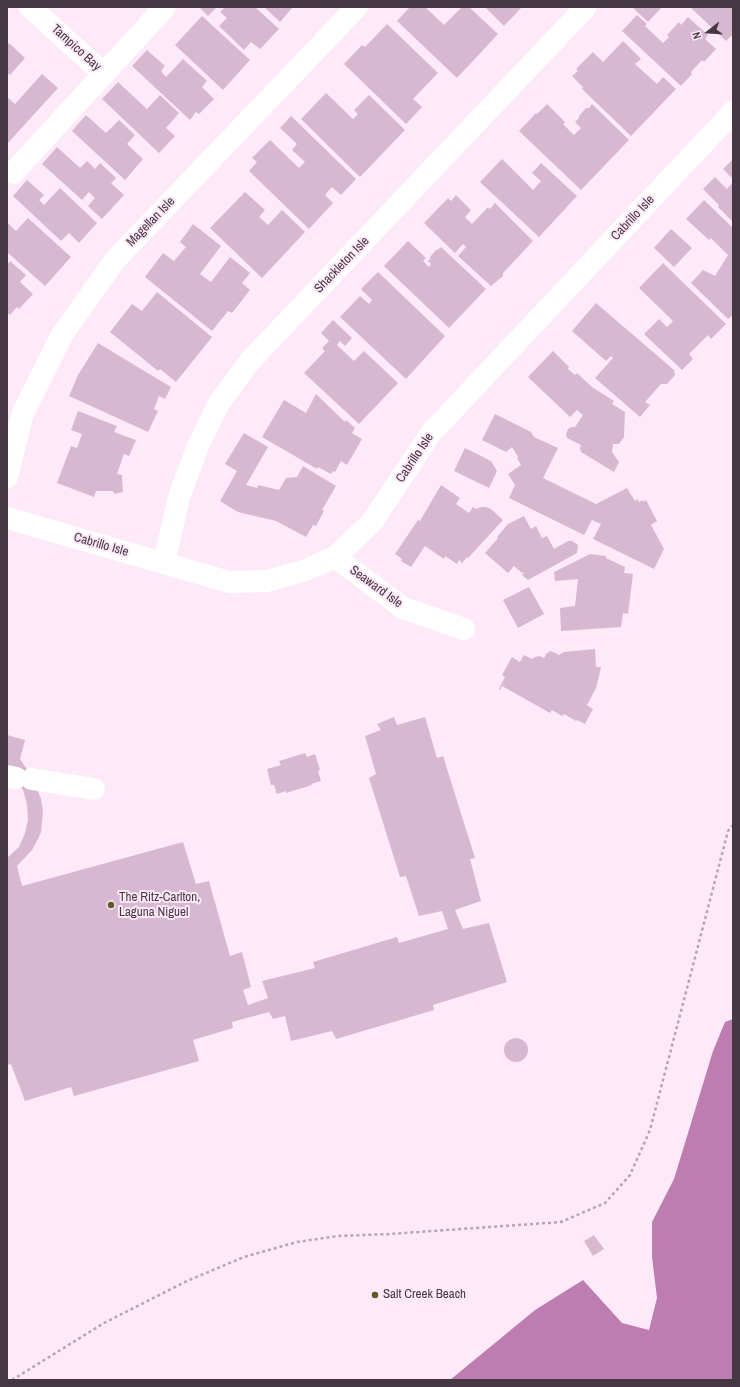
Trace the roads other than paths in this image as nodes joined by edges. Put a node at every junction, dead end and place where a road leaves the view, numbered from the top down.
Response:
1 (30, 7) edge
2 (165, 7) edge
3 (356, 7) edge
4 (586, 7) edge
5 (104, 74) junction
6 (733, 112) edge
7 (13, 173) dead end
8 (7, 477) edge
9 (7, 518) edge
10 (335, 557) junction
11 (164, 563) junction
12 (464, 629) dead end
13 (18, 777) edge
14 (94, 789) dead end

1 - 5 street, Tampico Bay
2 - 5 street
3 - 8 street, Magellan Isle
4 - 11 street, Shackleton Isle
5 - 7 street
6 - 10 street, Cabrillo Isle
9 - 11 street, Cabrillo Isle
10 - 11 street, Cabrillo Isle
10 - 12 street, Seaward Isle
13 - 14 street

